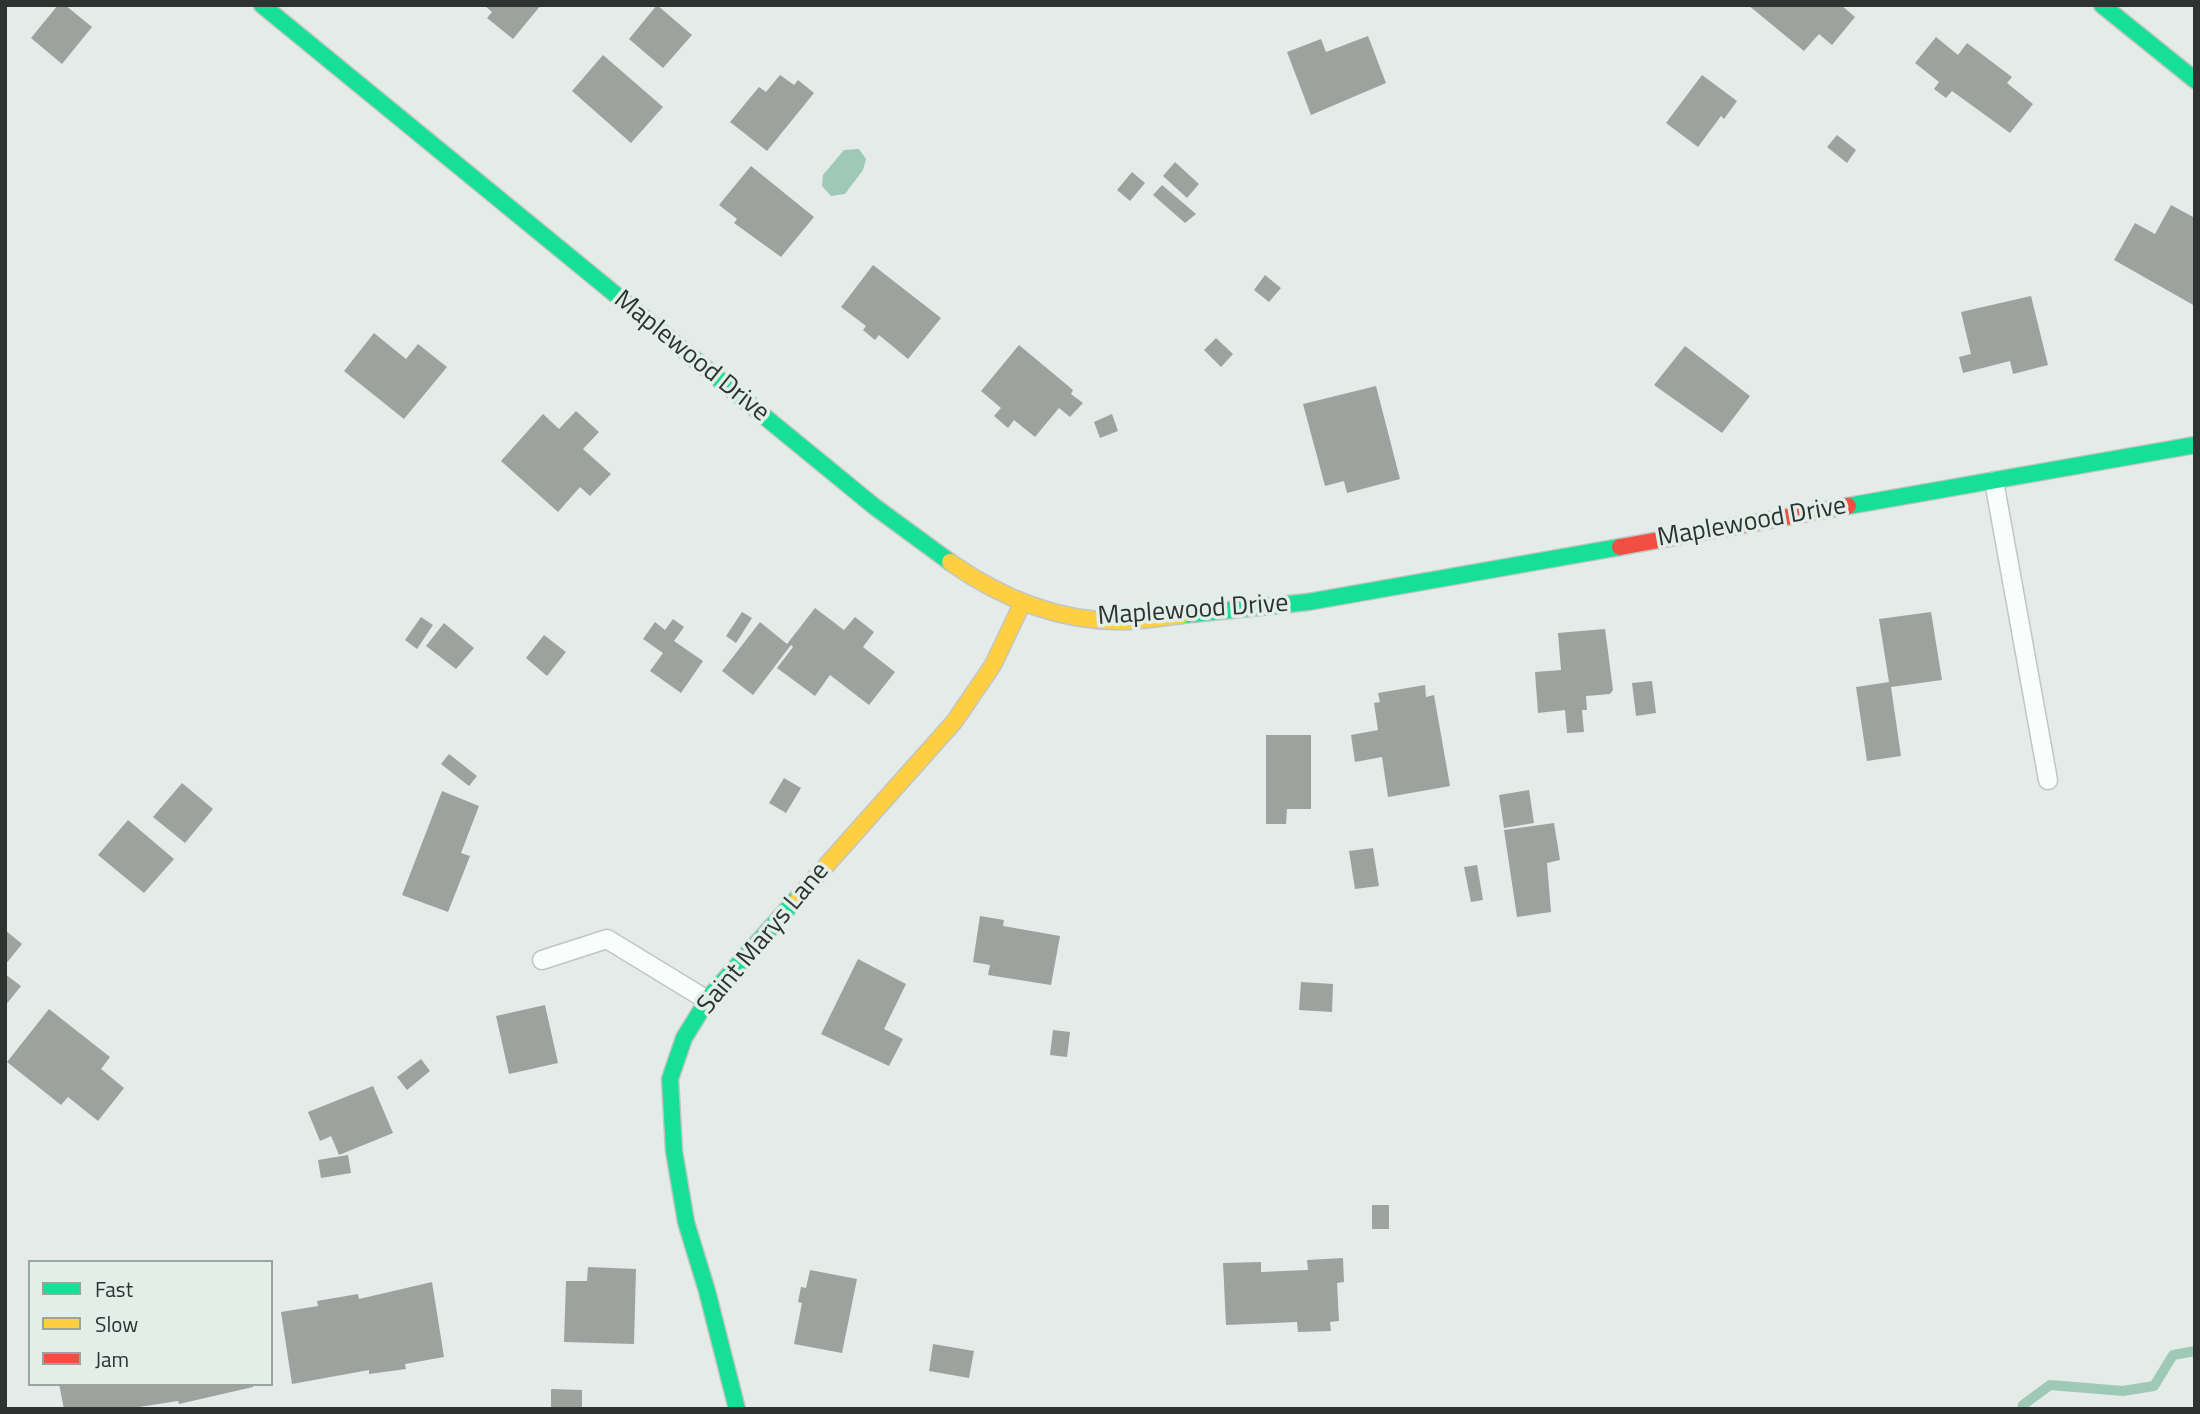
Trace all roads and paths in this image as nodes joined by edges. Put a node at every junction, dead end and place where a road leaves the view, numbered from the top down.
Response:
1 (262, 5) edge
2 (2102, 5) edge
3 (2195, 80) edge
4 (2195, 445) edge
5 (1994, 481) junction
6 (1022, 604) junction
7 (2048, 780) dead end
8 (542, 960) dead end
9 (707, 1000) junction
10 (737, 1409) edge

1 - 6 street, Maplewood Drive
2 - 3 street
4 - 5 street, Maplewood Drive
5 - 6 street, Maplewood Drive
5 - 7 lane
6 - 9 street, Saint Marys Lane
8 - 9 lane
9 - 10 street, Saint Marys Lane

